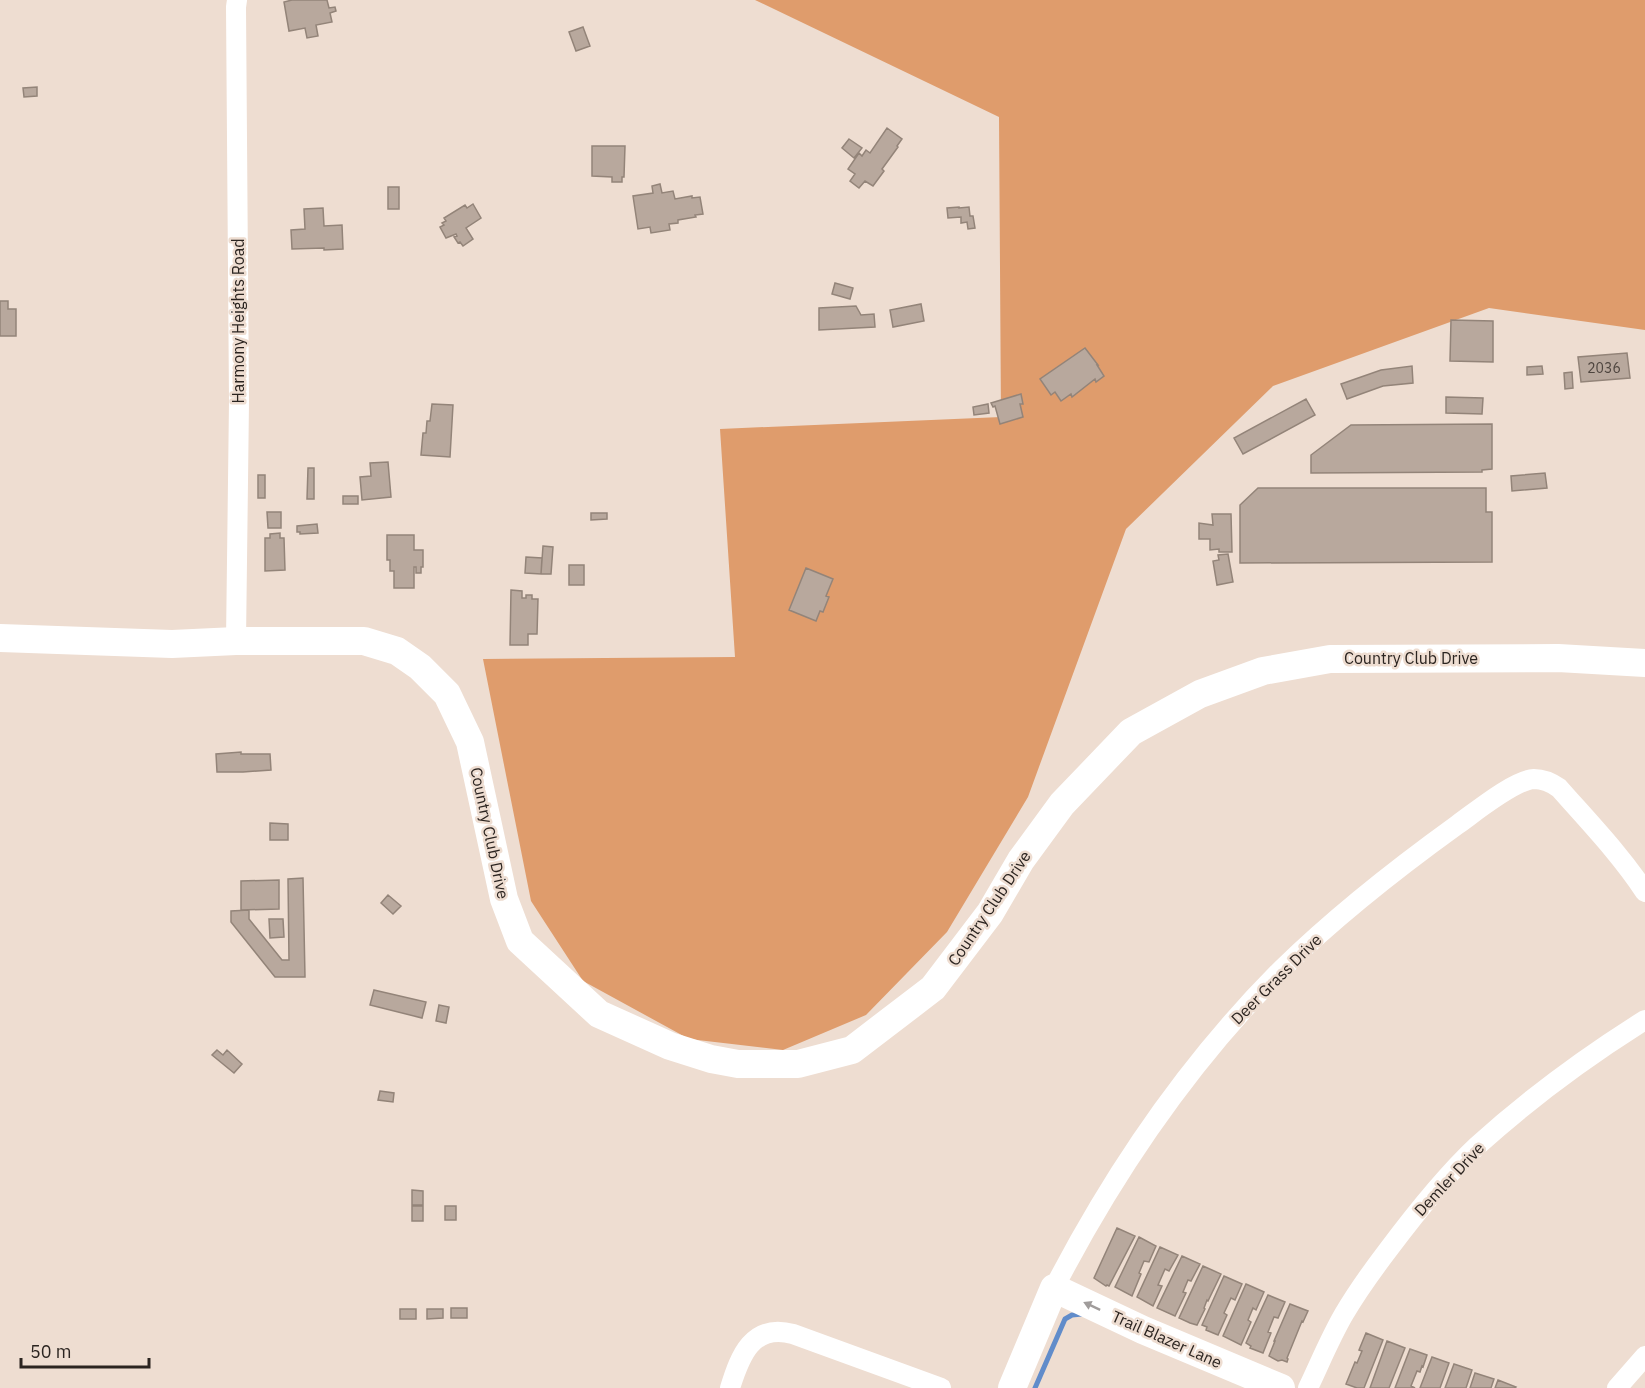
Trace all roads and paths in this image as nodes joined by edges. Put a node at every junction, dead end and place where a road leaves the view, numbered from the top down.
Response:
1 (237, 0) edge
2 (0, 638) edge
3 (236, 641) junction
4 (1645, 663) edge
5 (1645, 892) edge
6 (1645, 1020) edge
7 (1054, 1288) junction
8 (1645, 1356) edge
9 (730, 1388) edge
10 (940, 1388) edge
11 (1012, 1388) edge
12 (1281, 1388) edge
13 (1308, 1388) edge
14 (1617, 1388) edge

1 - 3 street, Harmony Heights Road
2 - 3 street, Country Club Drive
3 - 4 street, Country Club Drive
5 - 7 street, Deer Grass Drive
6 - 13 street, Demler Drive
7 - 11 street, Deer Grass Drive
12 -> 7 street, Trail Blazer Lane
8 - 14 street
9 - 10 street

